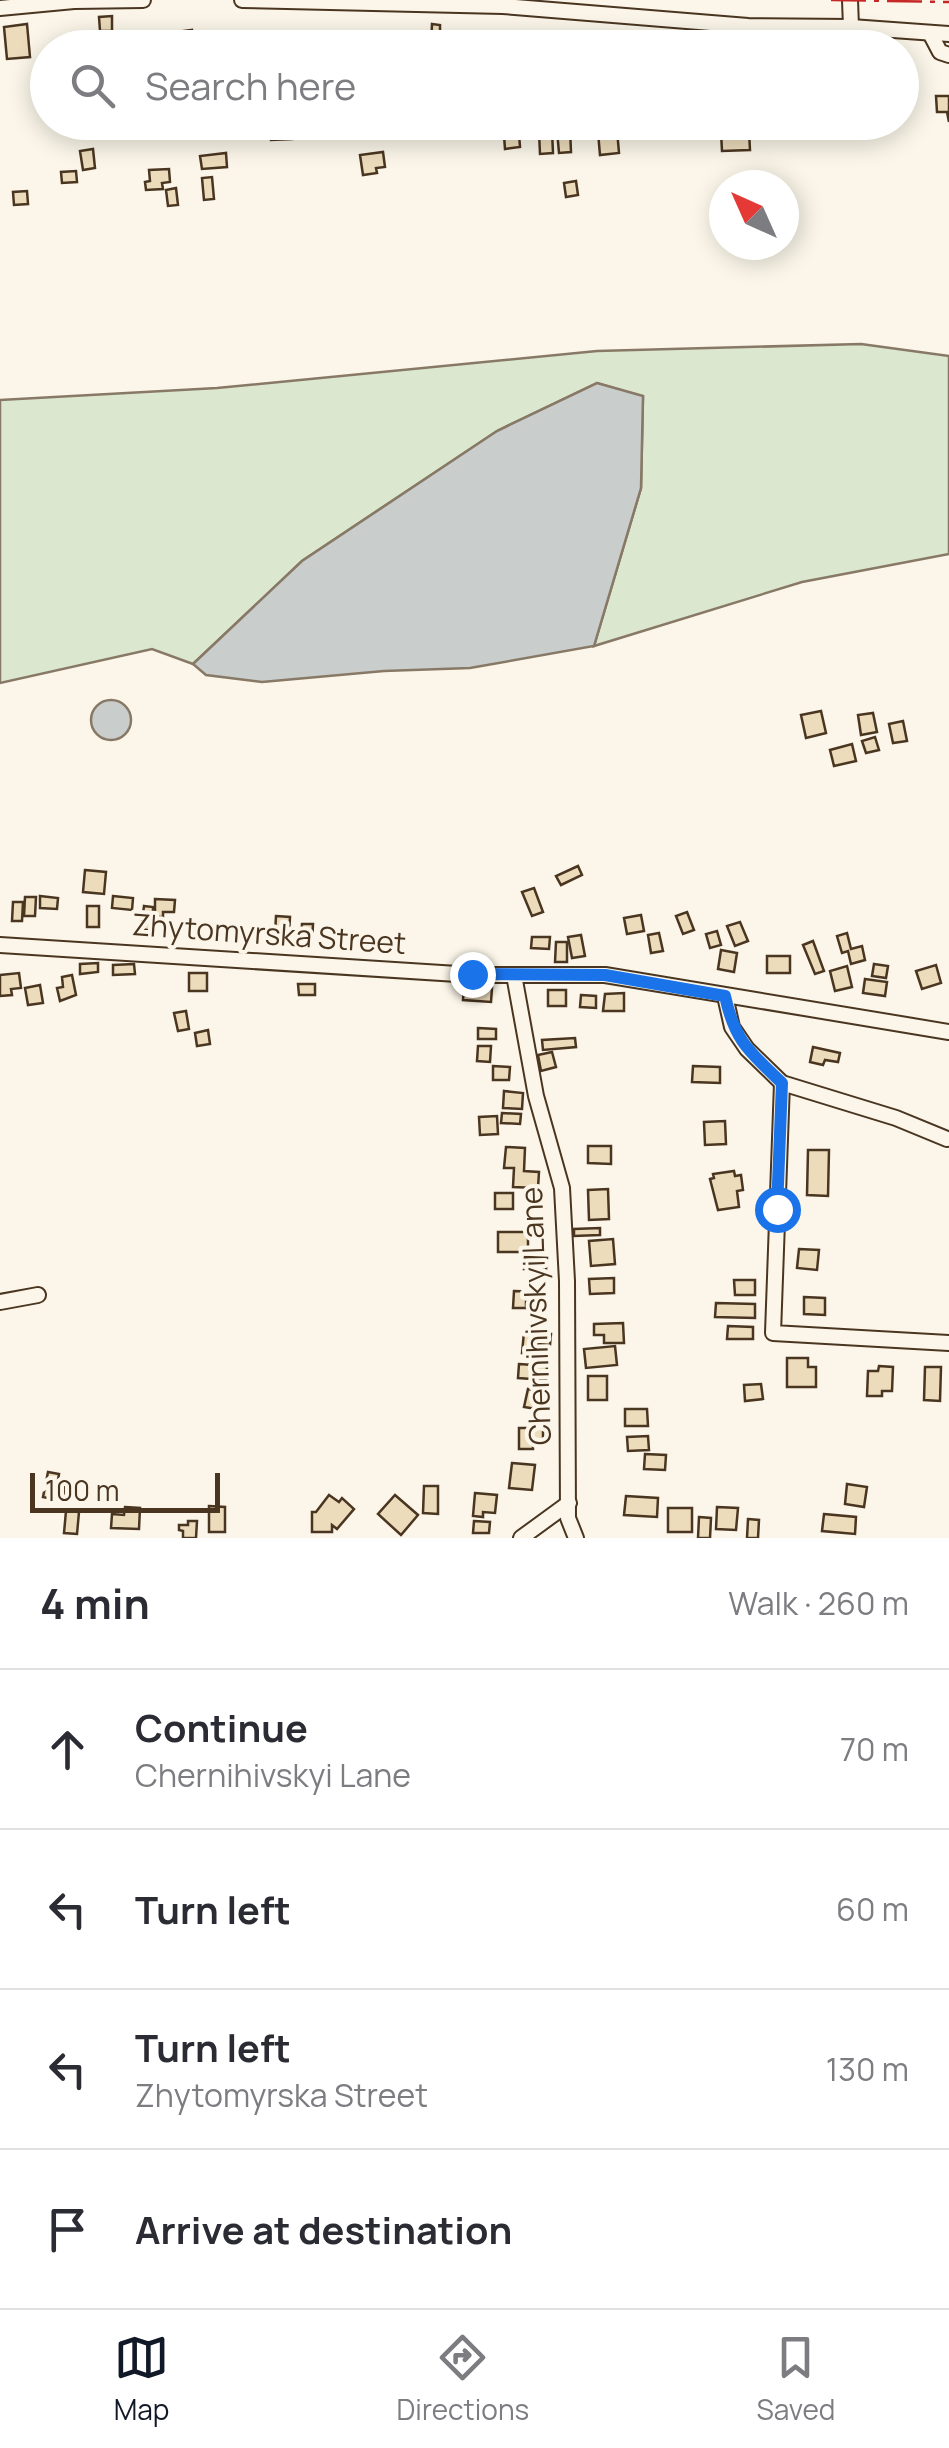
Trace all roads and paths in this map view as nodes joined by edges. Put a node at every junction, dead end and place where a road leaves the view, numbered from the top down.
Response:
1 (143, 0) edge
2 (242, 0) edge
3 (850, 0) edge
4 (74, 1) edge
5 (503, 3) edge
6 (532, 4) edge
7 (0, 8) edge
8 (851, 27) junction
9 (890, 30) edge
10 (919, 32) edge
11 (930, 33) junction
12 (949, 34) edge
13 (949, 56) edge
14 (0, 945) edge
15 (514, 975) junction
16 (725, 996) junction
17 (949, 1032) edge
18 (782, 1083) junction
19 (947, 1139) edge
20 (38, 1295) dead end
21 (0, 1302) edge
22 (949, 1343) edge
23 (569, 1503) junction
24 (521, 1538) edge
25 (576, 1538) edge

1 - 4 street
2 - 5 street
3 - 8 street
4 - 7 street
5 - 6 street
6 - 8 street
8 - 9 street
10 - 11 street
11 - 12 street
11 - 13 street
14 - 15 street, Zhytomyrska Street
15 - 16 street, Zhytomyrska Street
15 - 23 street, Chernihivskyi Lane
16 - 17 street, Zhytomyrska Street
16 - 18 street
18 - 19 street
18 - 22 street
20 - 21 street
23 - 24 street
23 - 25 street, Chernihivskyi Lane

